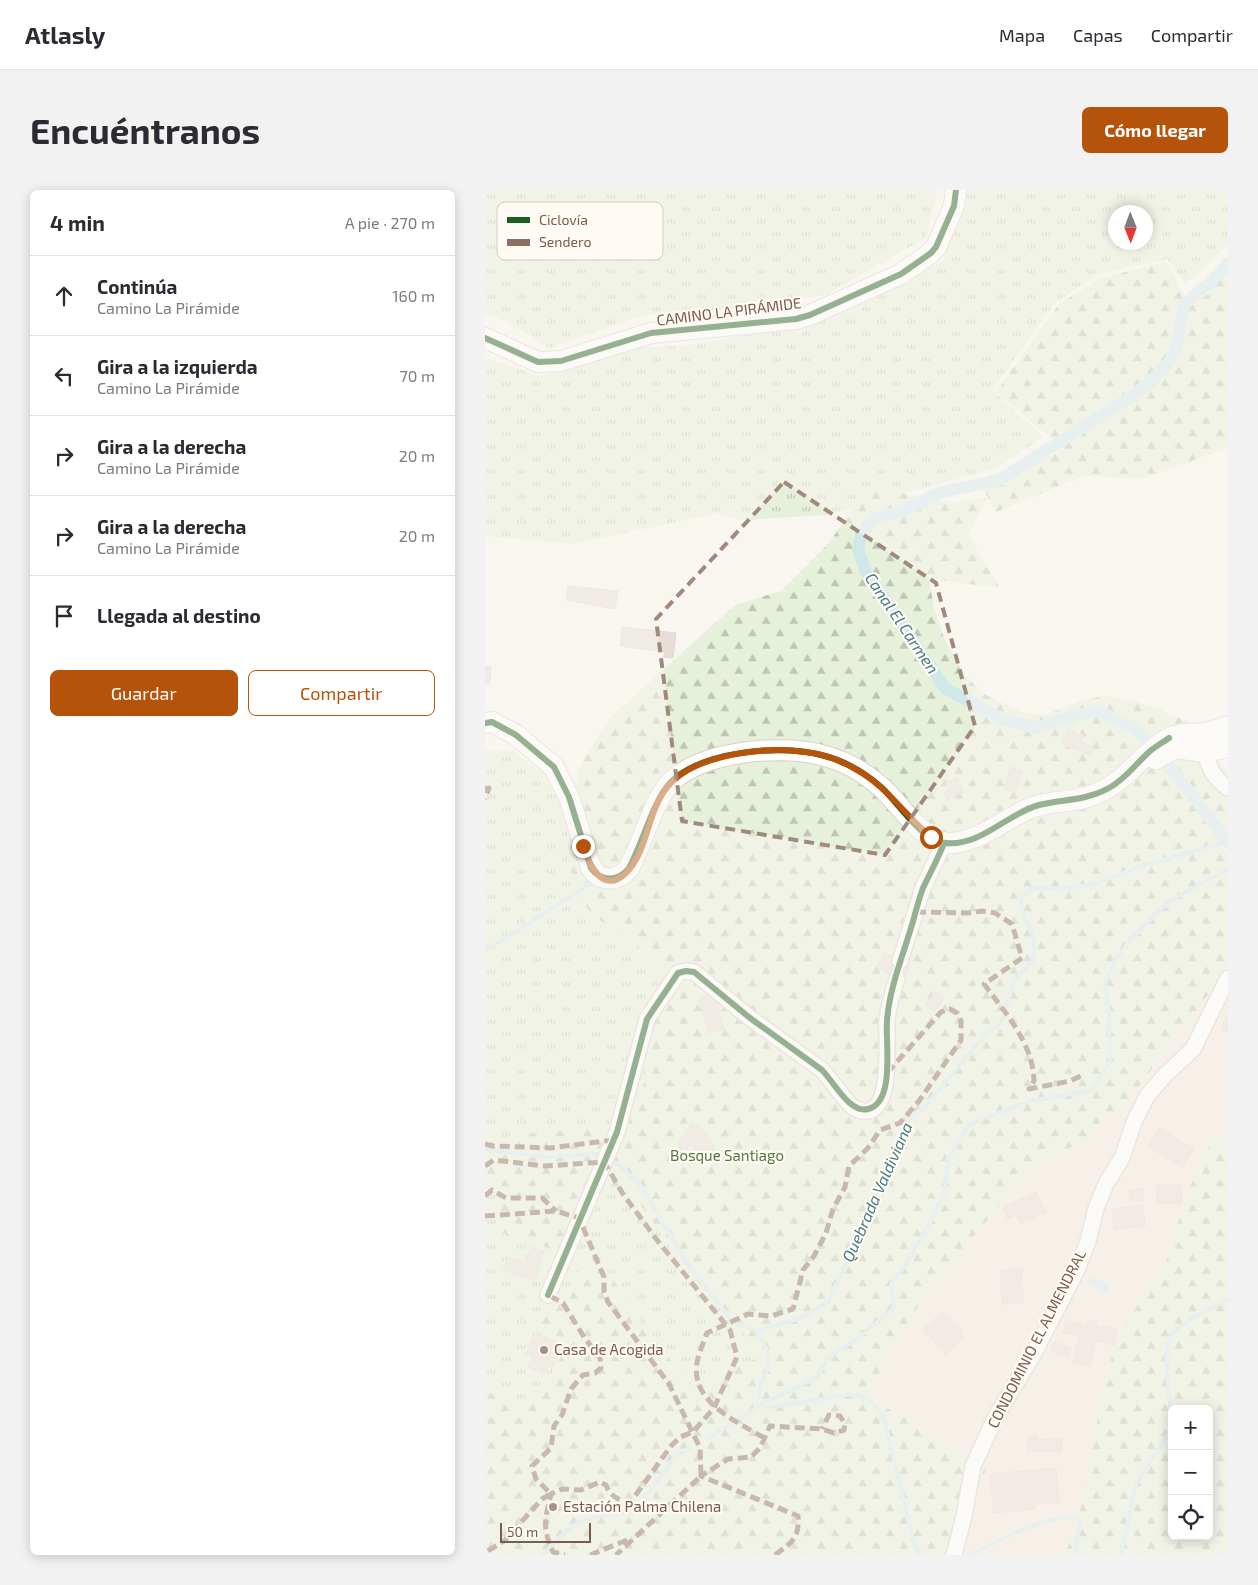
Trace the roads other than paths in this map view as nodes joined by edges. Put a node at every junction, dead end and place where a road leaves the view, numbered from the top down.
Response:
1 (956, 190) edge
2 (485, 338) edge
3 (485, 723) edge
4 (1228, 726) edge
5 (485, 736) edge
6 (1172, 743) junction
7 (1228, 747) edge
8 (534, 750) junction
9 (1205, 752) junction
10 (1228, 788) edge
11 (944, 843) junction
12 (901, 961) dead end
13 (897, 978) dead end
14 (1228, 978) edge
15 (548, 1295) dead end
16 (954, 1555) edge

1 - 2 street, CAMINO LA PIRÁMIDE
3 - 8 street
4 - 6 street
5 - 8 street
6 - 9 street
6 - 11 street
7 - 9 street
8 - 11 street
9 - 10 street
11 - 12 street
13 - 15 street
14 - 16 street, CONDOMINIO EL ALMENDRAL

